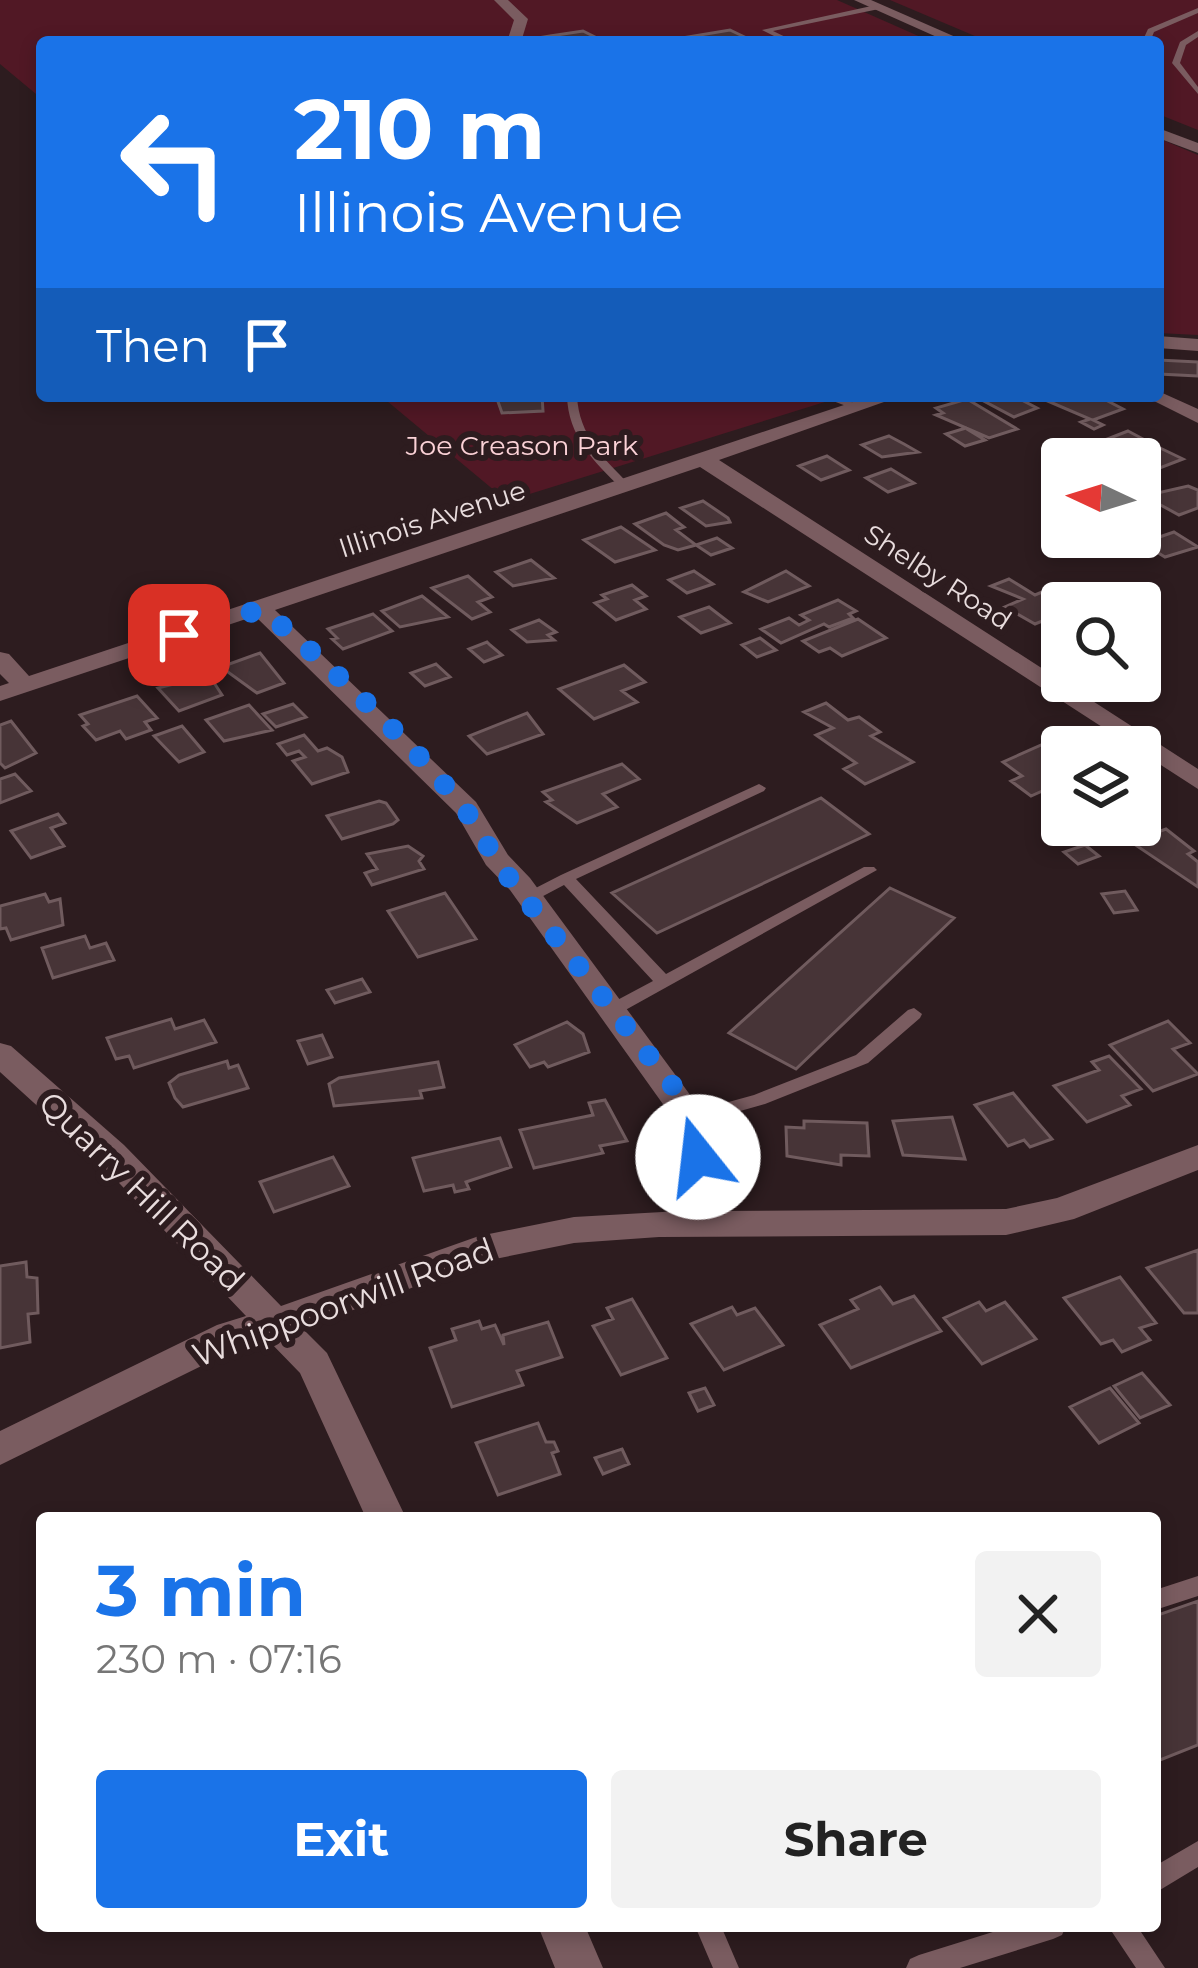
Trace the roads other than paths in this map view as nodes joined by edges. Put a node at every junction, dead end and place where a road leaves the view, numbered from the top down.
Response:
1 (500, 0) edge
2 (860, 0) edge
3 (876, 7) junction
4 (1198, 10) edge
5 (1198, 23) edge
6 (935, 31) junction
7 (1198, 33) edge
8 (516, 36) edge
9 (779, 36) edge
10 (946, 36) edge
11 (955, 36) edge
12 (1148, 36) edge
13 (1160, 36) edge
14 (1198, 92) edge
15 (1164, 124) edge
16 (1164, 135) edge
17 (1198, 135) edge
18 (1198, 148) edge
19 (1164, 342) edge
20 (1198, 345) edge
21 (1164, 401) edge
22 (572, 402) edge
23 (842, 402) edge
24 (873, 402) edge
25 (857, 407) junction
26 (1198, 417) edge
27 (706, 461) junction
28 (626, 486) junction
29 (261, 609) junction
30 (0, 659) edge
31 (12, 689) edge
32 (1198, 781) edge
33 (759, 788) dead end
34 (869, 870) dead end
35 (566, 878) junction
36 (530, 898) junction
37 (664, 982) junction
38 (614, 1009) junction
39 (914, 1014) dead end
40 (0, 1054) edge
41 (691, 1119) junction
42 (1198, 1157) edge
43 (696, 1224) junction
44 (277, 1324) junction
45 (0, 1449) edge
46 (383, 1512) edge
47 (1198, 1586) edge
48 (1161, 1598) edge
49 (1198, 1853) edge
50 (1161, 1876) edge
51 (564, 1932) edge
52 (712, 1932) edge
53 (1034, 1932) edge
54 (1125, 1932) edge
55 (579, 1968) edge
56 (727, 1968) edge
57 (919, 1968) edge
58 (1152, 1968) edge

1 - 8 street
2 - 3 street
3 - 6 street
3 - 9 lane
4 - 12 lane
5 - 13 lane
6 - 10 street
6 - 11 street
7 - 14 lane
15 - 17 street
16 - 18 street
19 - 20 street
21 - 26 street
22 - 28 lane
23 - 25 lane
24 - 25 street, Illinois Avenue
25 - 27 street, Illinois Avenue
27 - 28 street, Illinois Avenue
27 - 32 street, Shelby Road
28 - 29 street, Illinois Avenue
29 - 31 street, Illinois Avenue
29 - 36 street
30 - 31 street, Illinois Avenue
33 - 35 lane
34 - 37 lane
35 - 36 lane
35 - 37 lane
36 - 38 street
37 - 38 lane
38 - 41 street
39 - 41 lane
40 - 44 street, Quarry Hill Road
41 - 43 street
42 - 43 street, Whippoorwill Road
43 - 44 street, Whippoorwill Road
44 - 45 street, Whippoorwill Road
44 - 46 street, Quarry Hill Road
47 - 48 lane
49 - 50 lane
51 - 55 street
52 - 56 lane
53 - 57 lane
54 - 58 lane

